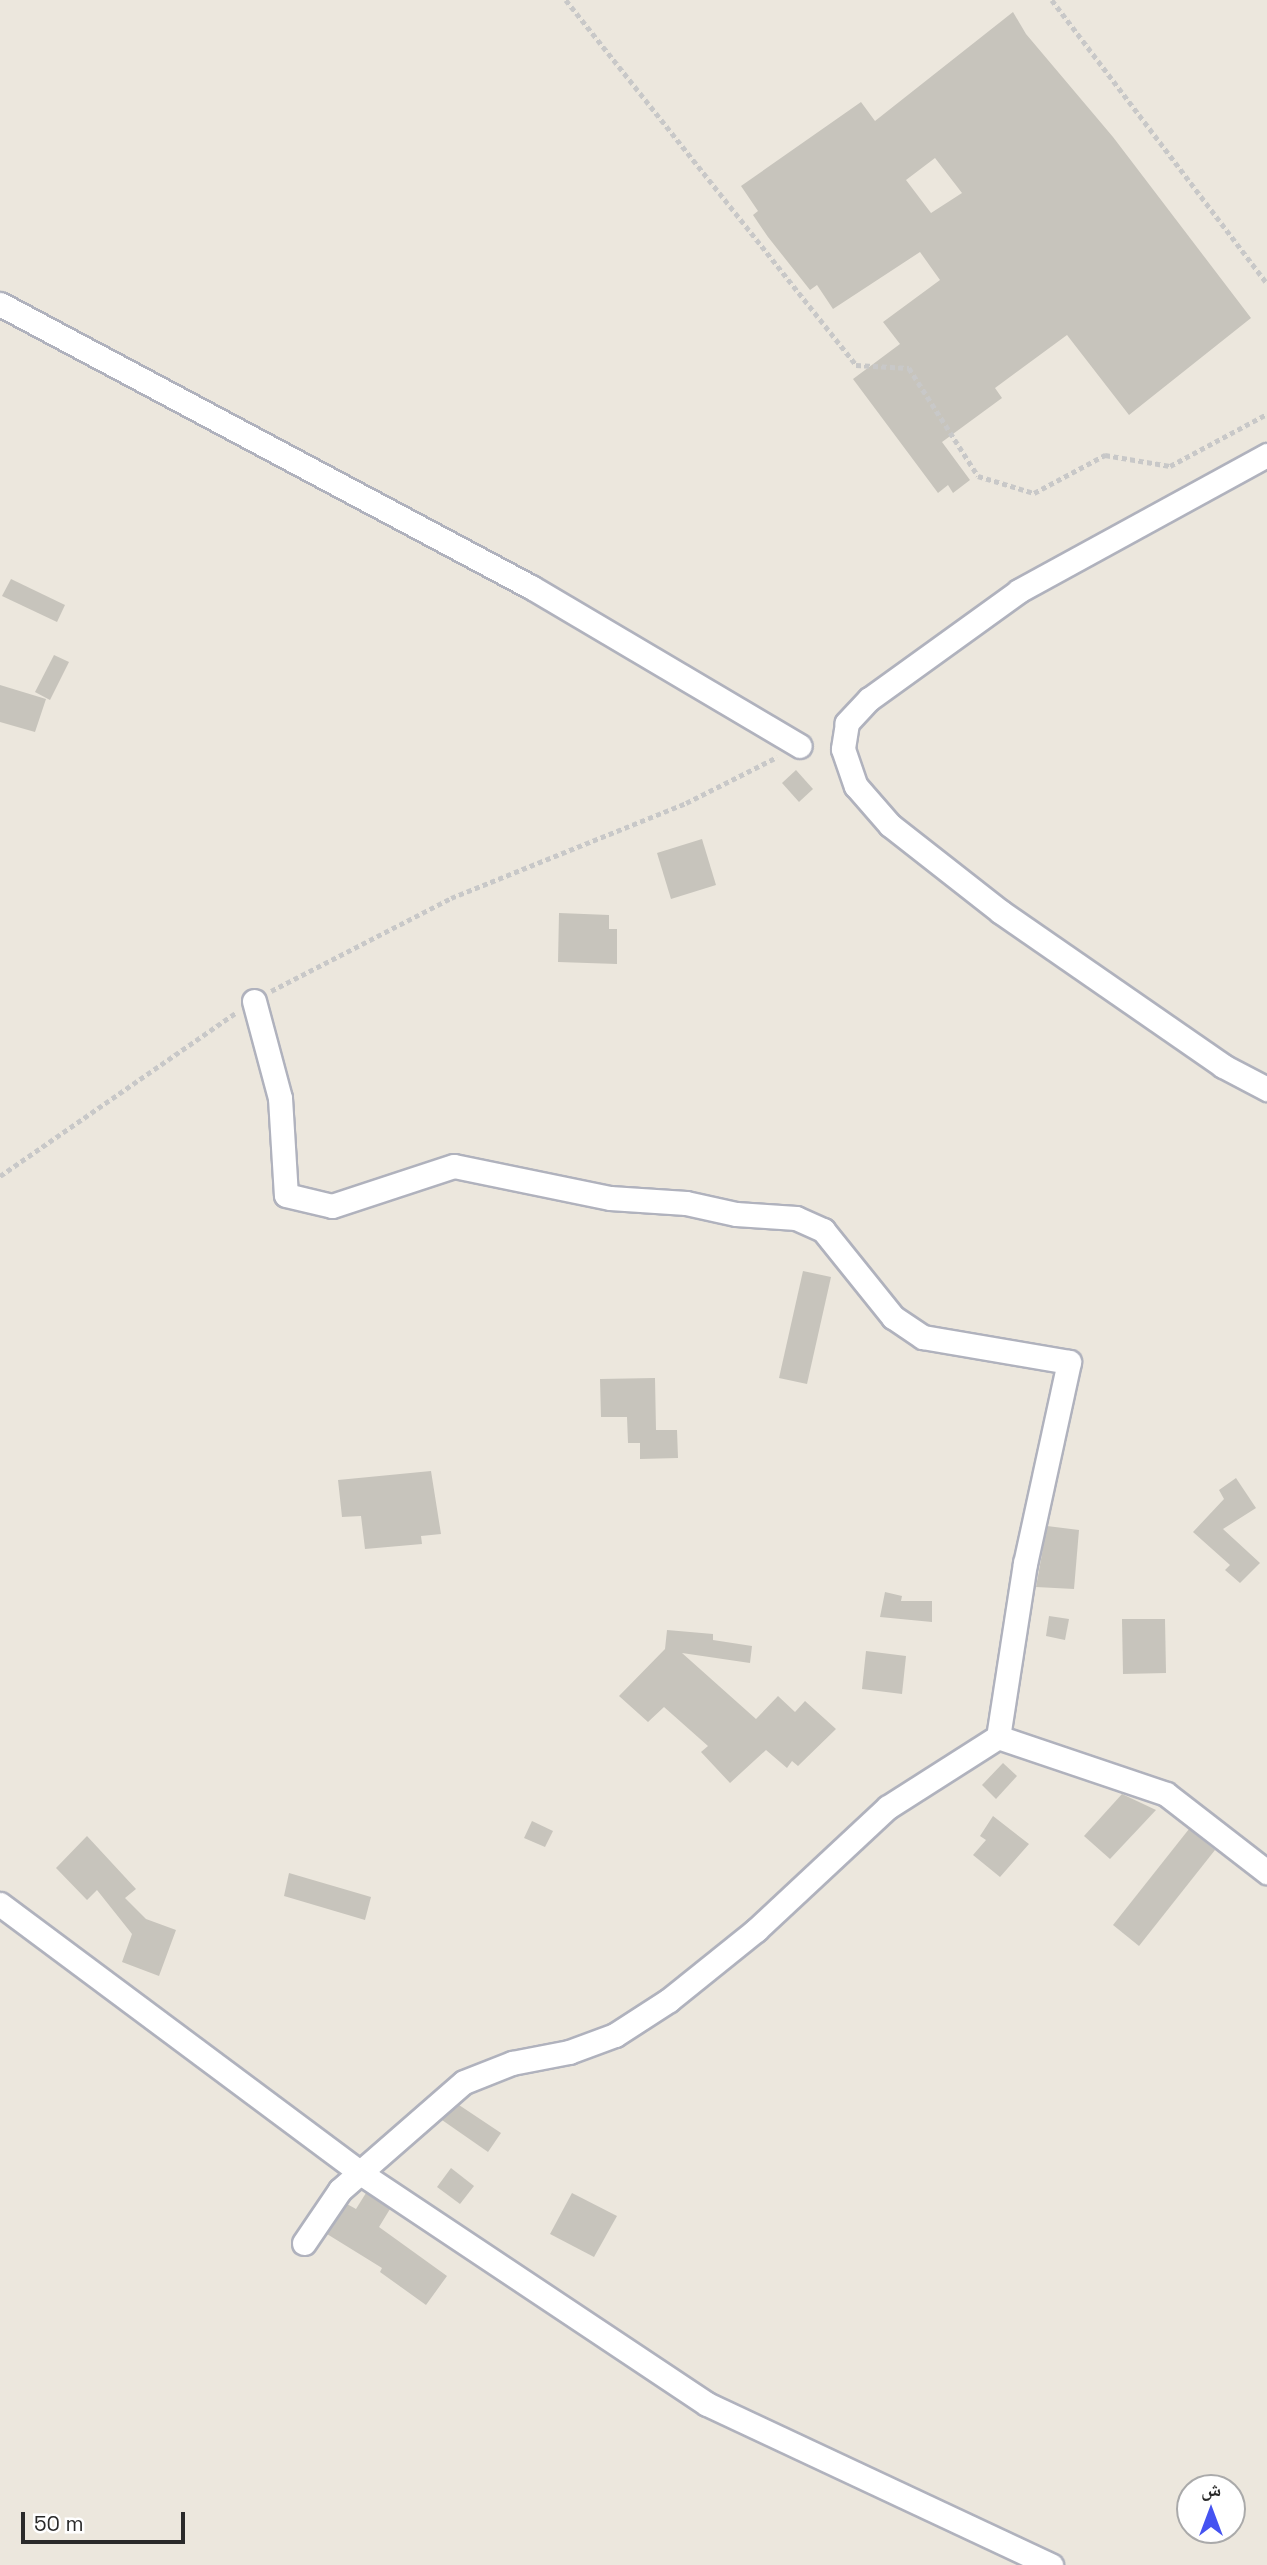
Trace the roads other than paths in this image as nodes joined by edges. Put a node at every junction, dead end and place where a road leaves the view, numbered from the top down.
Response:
1 (0, 304) edge
2 (1267, 455) edge
3 (800, 746) road end
4 (254, 1002) road end
5 (1267, 1089) edge
6 (998, 1737) junction
7 (1267, 1872) edge
8 (0, 1904) edge
9 (359, 2172) junction
10 (304, 2243) dead end
11 (1051, 2565) edge

1 - 3 street
2 - 5 street
4 - 6 street
6 - 7 street
6 - 9 street
8 - 9 street
9 - 10 street
9 - 11 street

